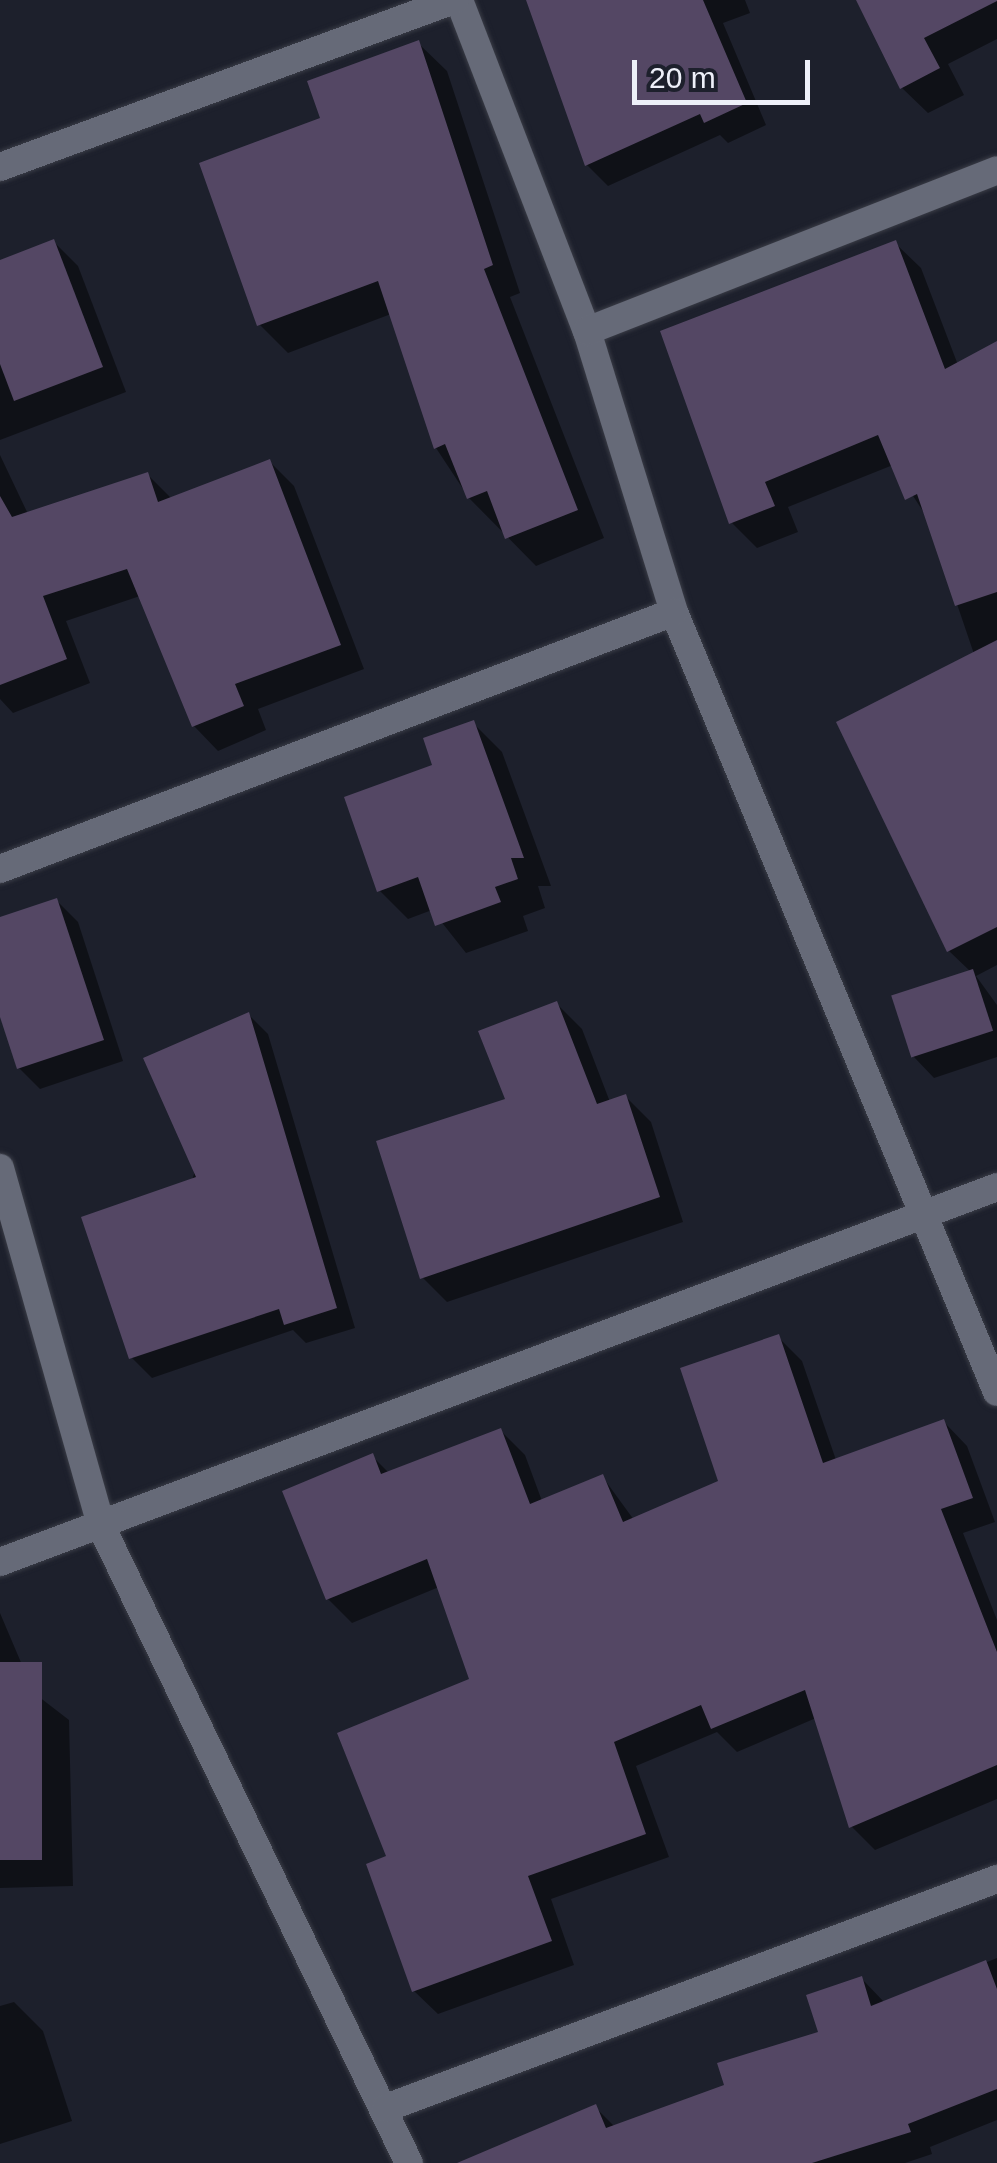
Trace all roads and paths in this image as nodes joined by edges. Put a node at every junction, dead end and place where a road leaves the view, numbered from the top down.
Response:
1 (457, 0) edge
2 (0, 167) edge
3 (997, 170) edge
4 (587, 331) junction
5 (674, 612) junction
6 (0, 869) edge
7 (0, 1168) edge
8 (997, 1187) edge
9 (928, 1215) junction
10 (997, 1392) edge
11 (102, 1528) junction
12 (0, 1562) edge
13 (997, 1880) edge
14 (386, 2108) junction
15 (409, 2163) edge

1 - 2 street
1 - 4 street
3 - 4 street
4 - 5 street
5 - 6 street
5 - 9 street
7 - 11 street
8 - 9 street
9 - 10 street
9 - 11 street
11 - 12 street
11 - 14 street
13 - 14 street
14 - 15 street

